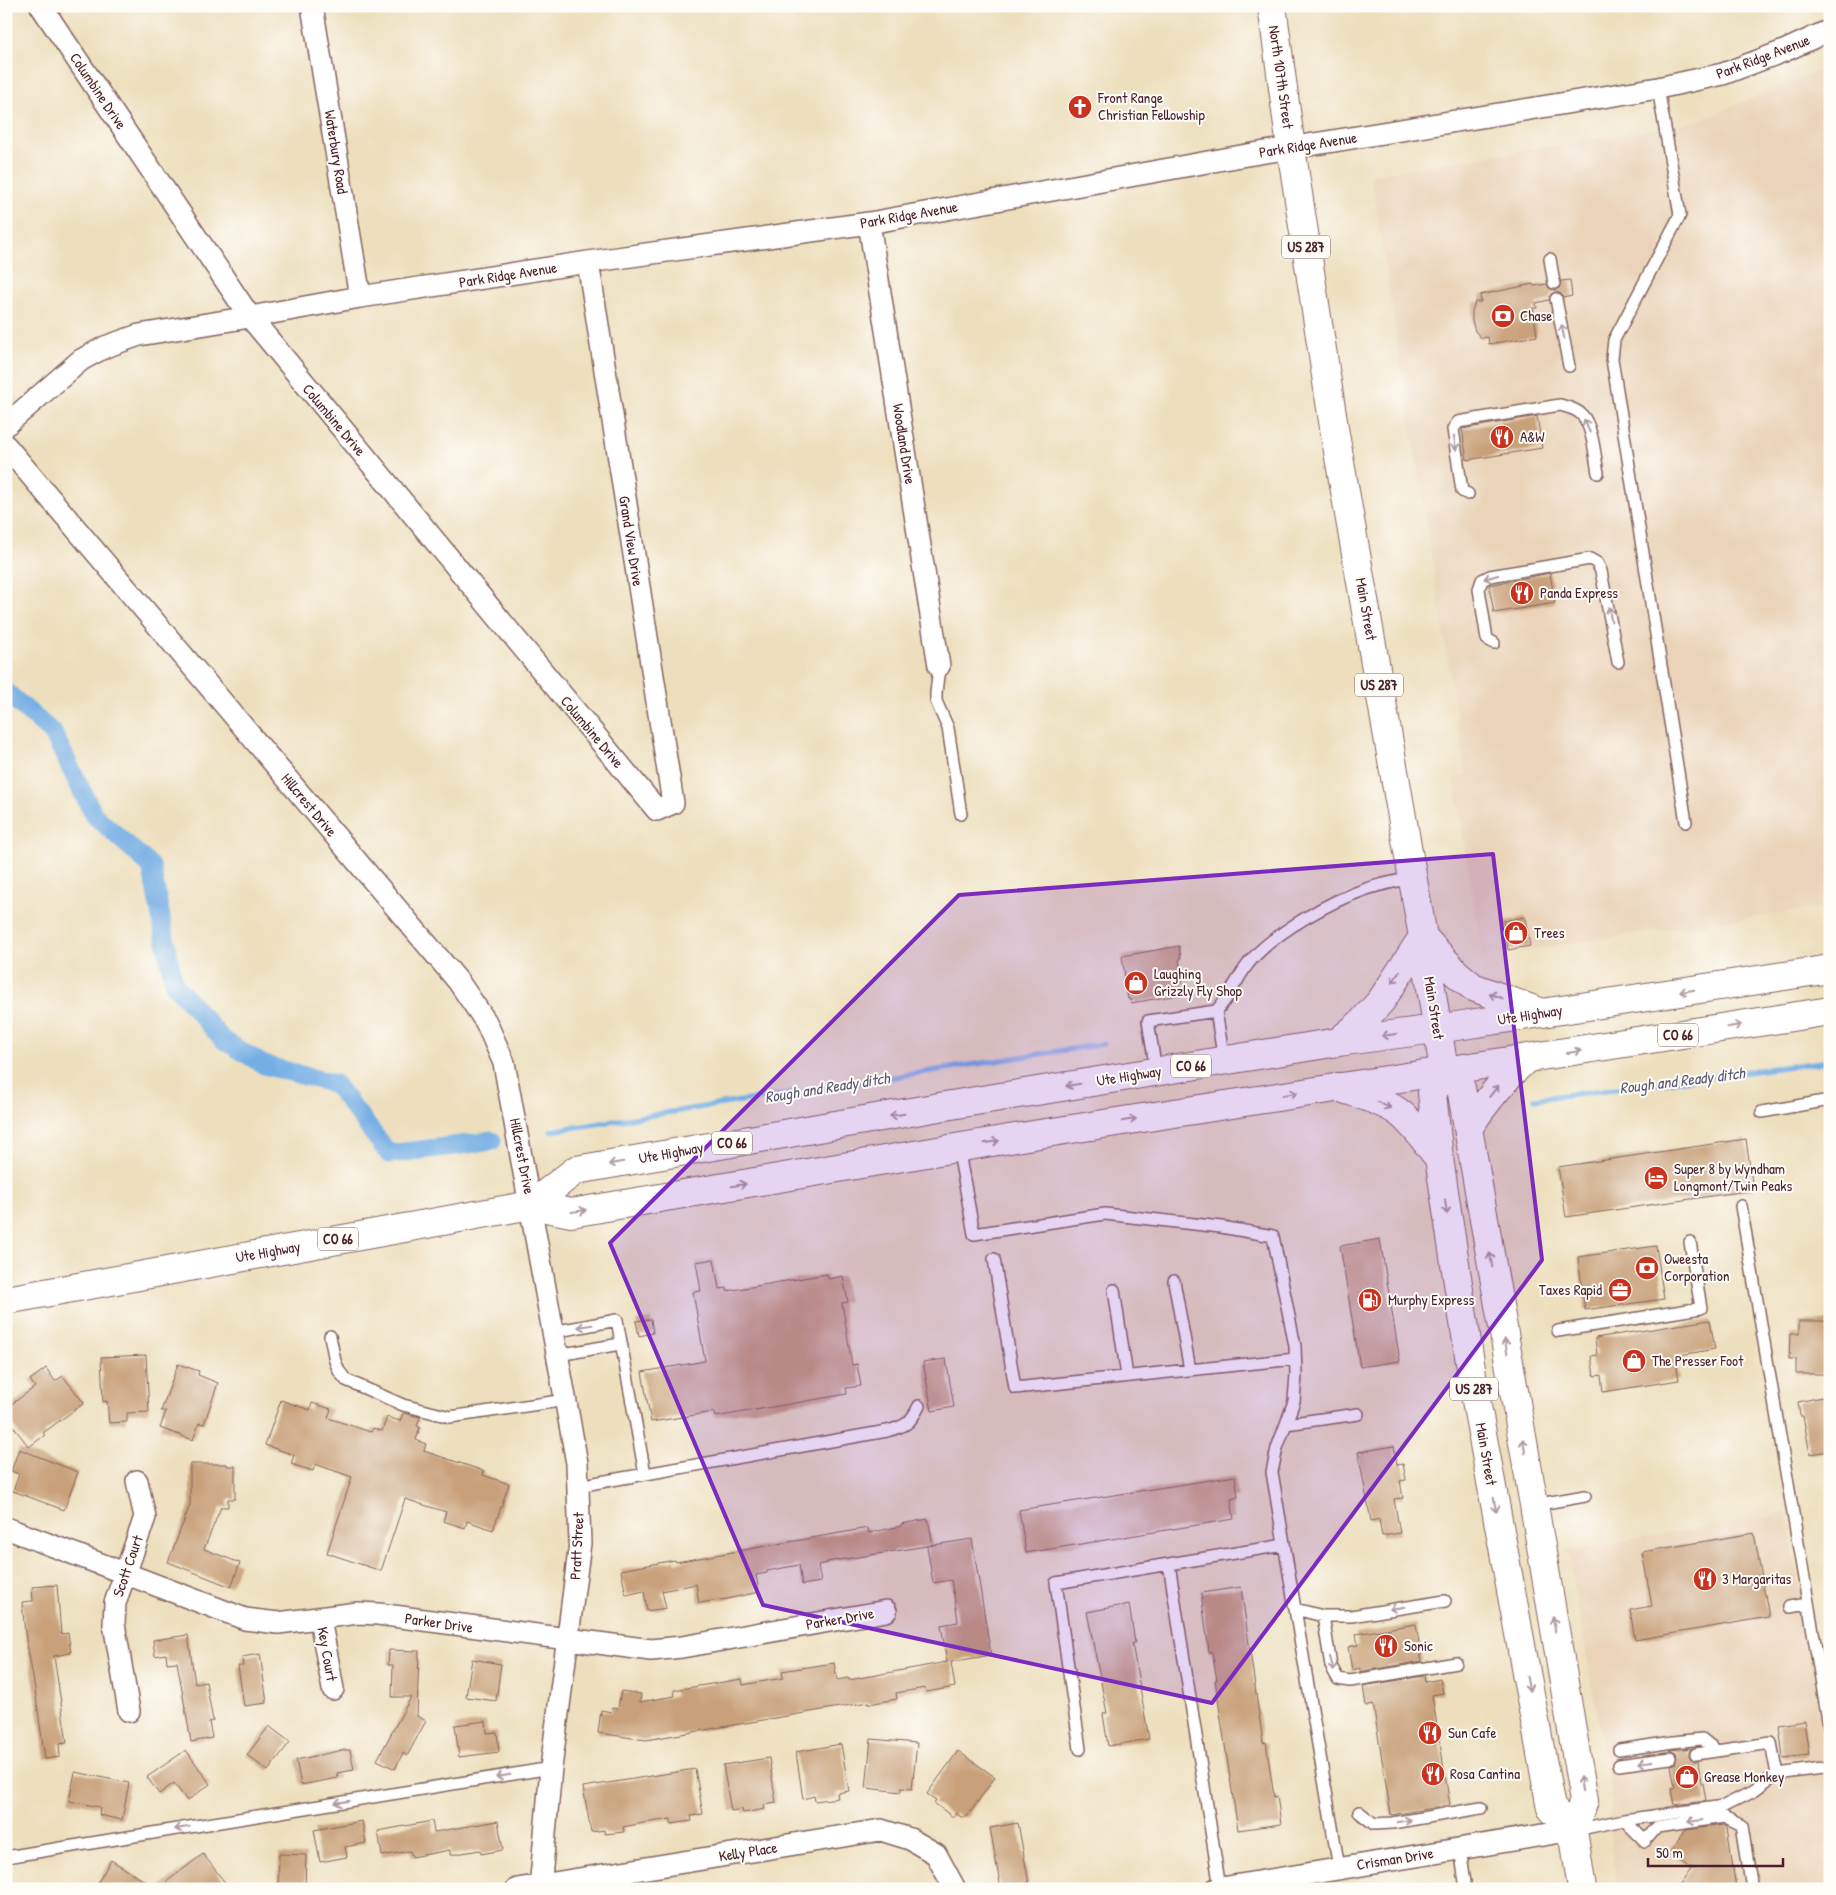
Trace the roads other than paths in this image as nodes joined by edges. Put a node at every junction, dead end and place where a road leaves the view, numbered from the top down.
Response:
1 (41, 6) edge
2 (312, 6) edge
3 (1272, 6) edge
4 (1830, 30) edge
5 (1658, 88) junction
6 (1291, 148) junction
7 (869, 223) junction
8 (1550, 260) dead end
9 (588, 262) junction
10 (1554, 283) dead end
11 (360, 297) junction
12 (1556, 299) dead end
13 (250, 317) junction
14 (1568, 366) dead end
15 (6, 425) edge
16 (6, 446) edge
17 (1598, 473) dead end
18 (1468, 494) dead end
19 (1494, 643) dead end
20 (1618, 662) dead end
21 (939, 666) joint
22 (657, 810) joint
23 (961, 814) dead end
24 (1686, 822) dead end
25 (1413, 878) junction
26 (1423, 937) junction
27 (1830, 969) edge
28 (1216, 1011) junction
29 (1830, 1011) edge
30 (1542, 1013) junction
31 (1437, 1028) junction
32 (1338, 1042) junction
33 (1526, 1059) junction
34 (1224, 1061) junction
35 (1444, 1070) junction
36 (1156, 1071) junction
37 (1338, 1087) junction
38 (1830, 1100) edge
39 (1762, 1112) dead end
40 (1468, 1128) junction
41 (958, 1147) junction
42 (1439, 1158) junction
43 (531, 1205) junction
44 (1740, 1206) dead end
45 (1690, 1242) dead end
46 (994, 1259) dead end
47 (1174, 1281) dead end
48 (1114, 1290) dead end
49 (6, 1300) edge
50 (1558, 1331) dead end
51 (553, 1332) junction
52 (330, 1336) dead end
53 (620, 1344) junction
54 (558, 1355) junction
55 (1295, 1359) junction
56 (1190, 1370) junction
57 (1128, 1376) junction
58 (566, 1400) junction
59 (919, 1406) dead end
60 (1358, 1414) dead end
61 (1286, 1424) junction
62 (645, 1474) junction
63 (137, 1481) dead end
64 (578, 1486) junction
65 (1585, 1496) dead end
66 (1534, 1505) junction
67 (6, 1528) edge
68 (1284, 1545) junction
69 (1170, 1564) junction
70 (126, 1574) junction
71 (1445, 1601) dead end
72 (1808, 1604) junction
73 (1789, 1607) dead end
74 (1295, 1609) junction
75 (886, 1611) dead end
76 (1323, 1616) junction
77 (320, 1619) junction
78 (568, 1641) junction
79 (1456, 1663) dead end
80 (333, 1689) dead end
81 (129, 1711) dead end
82 (1830, 1732) edge
83 (1080, 1749) dead end
84 (1619, 1750) dead end
85 (1717, 1751) junction
86 (1696, 1754) dead end
87 (1670, 1758) dead end
88 (1619, 1765) dead end
89 (1830, 1767) edge
90 (551, 1768) junction
91 (1777, 1774) junction
92 (1481, 1808) dead end
93 (1359, 1812) dead end
94 (1624, 1820) junction
95 (1573, 1830) junction
96 (1460, 1849) junction
97 (6, 1857) edge
98 (1339, 1868) junction
99 (1465, 1882) dead end
100 (540, 1887) edge
101 (1220, 1888) edge
102 (517, 1889) edge
103 (955, 1889) edge
104 (1216, 1889) edge
105 (1582, 1889) edge
106 (1752, 1889) edge

1 - 13 street, Columbine Drive
2 - 11 street, Waterbury Road
3 - 6 main road, North 107th Street / US 287
4 - 5 street, Park Ridge Avenue
5 - 6 street, Park Ridge Avenue
5 - 24 lane
6 - 7 street, Park Ridge Avenue
6 - 25 main road, Main Street / US 287
7 - 9 street, Park Ridge Avenue
7 - 21 street, Woodland Drive
8 - 10 lane
9 - 11 street, Park Ridge Avenue
9 - 22 street, Grand View Drive
11 - 13 street, Park Ridge Avenue
14 -> 12 lane
13 - 15 street, Park Ridge Avenue
13 - 22 street, Columbine Drive
16 - 43 street, Hillcrest Drive
17 -> 18 lane
20 -> 19 lane
21 - 23 lane
25 - 26 main road, Main Street / US 287
25 - 28 lane
30 -> 26 main road
26 - 31 main road, Main Street / US 287
26 -> 32 main road
27 -> 30 main road, Ute Highway / CO 66
28 - 34 lane
28 - 36 lane
33 -> 29 main road, Ute Highway / CO 66
30 - 31 main road, Ute Highway / CO 66
31 -> 32 main road, Ute Highway / CO 66
31 - 35 main road, Main Street / US 287
32 - 34 main road, Ute Highway / CO 66
33 - 35 main road, Ute Highway / CO 66
40 -> 33 main road
34 - 36 main road, Ute Highway / CO 66
35 - 37 main road, Ute Highway / CO 66
35 - 40 main road, US 287
35 - 42 main road, Main Street / US 287
36 -> 43 main road, Ute Highway / CO 66
41 -> 37 main road, Ute Highway / CO 66
37 -> 42 main road
38 - 39 lane
66 -> 40 main road, US 287
43 -> 41 main road, Ute Highway / CO 66
41 - 55 lane
42 -> 95 main road, Main Street / US 287
43 - 49 main road, Ute Highway / CO 66
43 - 51 street, Pratt Street
44 - 72 lane
45 - 50 lane
46 - 57 lane
47 - 56 lane
48 - 57 lane
53 -> 51 lane
51 - 54 street, Pratt Street
52 - 58 lane
53 - 54 lane
53 - 62 lane
54 - 58 street, Pratt Street
55 - 56 lane
55 - 61 lane
56 - 57 lane
58 - 64 street, Pratt Street
59 - 62 lane
60 - 61 lane
61 - 68 lane
62 - 64 lane
63 - 70 street, Scott Court
64 - 78 street, Pratt Street
65 - 66 lane
95 -> 66 main road, US 287
67 - 70 street, Parker Drive
68 - 69 lane
68 - 74 lane
69 - 83 lane
69 - 101 lane
70 - 77 street, Parker Drive
70 - 81 street, Scott Court
71 -> 76 lane
72 - 73 lane
72 - 82 lane
74 - 76 lane
74 - 98 lane
75 - 78 street, Parker Drive
76 -> 79 lane
77 - 78 street, Parker Drive
77 - 80 street, Key Court
78 - 90 street, Pratt Street
84 - 85 lane
85 - 86 lane
85 - 91 lane
87 -> 88 lane
89 - 91 lane
90 -> 97 lane
90 - 100 street, Pratt Street
91 - 94 lane
93 -> 92 lane
94 - 95 lane
106 -> 94 lane
95 - 96 street, Crisman Drive
95 - 105 main road, US 287
96 - 98 street, Crisman Drive
96 - 99 lane
98 - 101 street, Crisman Drive
100 - 102 street, Kelly Place
100 - 103 street, Kelly Place
101 - 104 street, Crisman Drive

